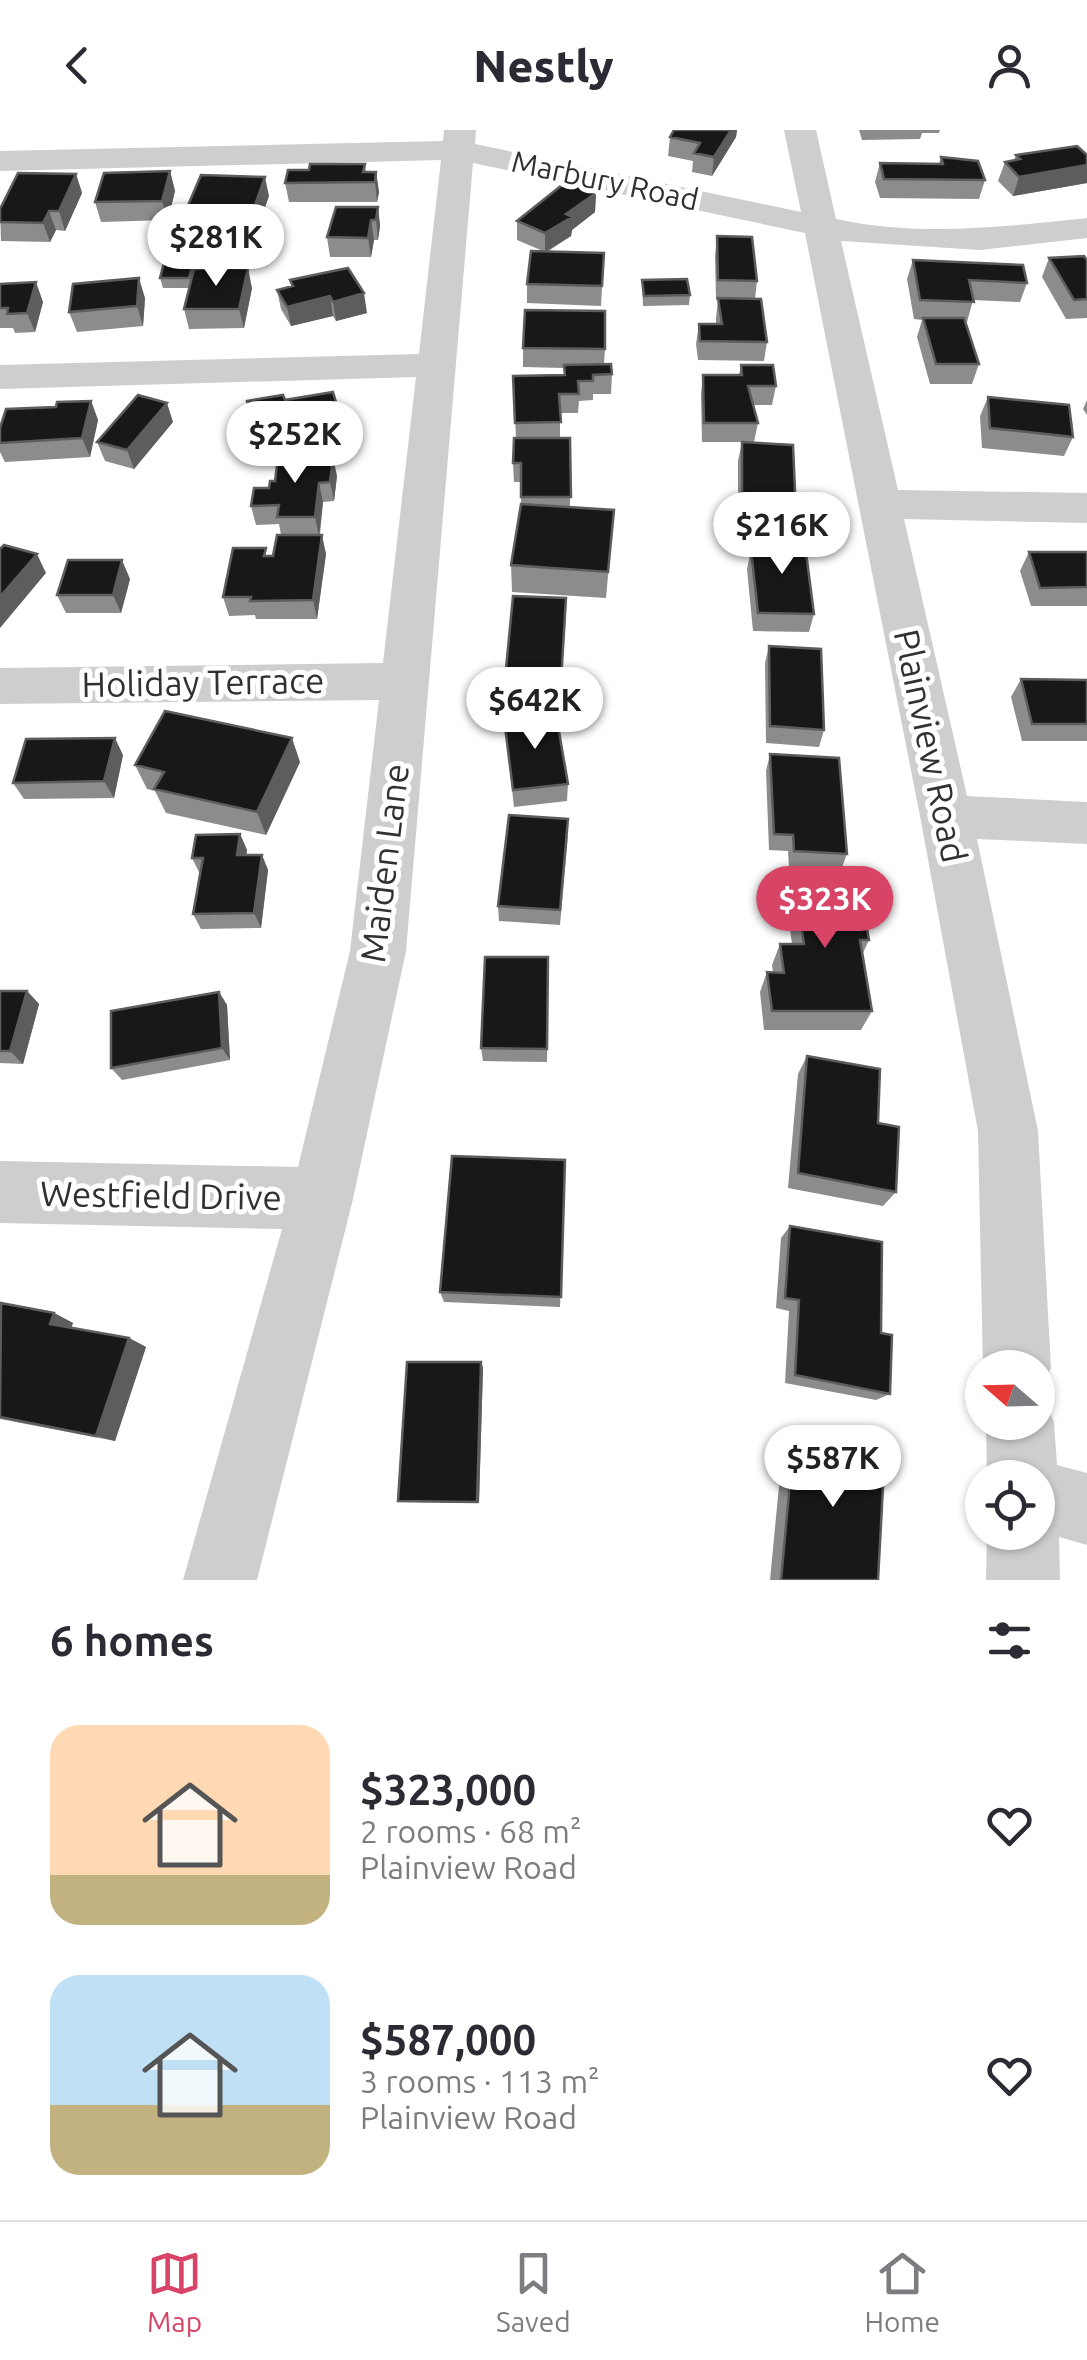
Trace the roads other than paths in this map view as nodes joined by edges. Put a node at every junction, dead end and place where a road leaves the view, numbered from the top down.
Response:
1 (800, 130) edge
2 (459, 140) edge
3 (0, 161) edge
4 (821, 227) junction
5 (1087, 228) edge
6 (437, 366) junction
7 (0, 378) edge
8 (879, 504) junction
9 (1087, 508) edge
10 (406, 681) junction
11 (0, 686) edge
12 (946, 816) junction
13 (1087, 823) edge
14 (0, 1192) edge
15 (322, 1199) junction
16 (1017, 1350) edge
17 (1055, 1500) edge
18 (1087, 1509) edge
19 (1023, 1550) edge
20 (220, 1580) edge
21 (1023, 1580) edge

1 - 4 street, Plainview Road
2 - 3 street, Marbury Road
2 - 4 street, Marbury Road
2 - 6 street, Maiden Lane
4 - 5 street, Marbury Road
4 - 8 street, Plainview Road
6 - 7 street
6 - 10 street, Maiden Lane
8 - 9 street
8 - 12 street, Plainview Road
10 - 11 street, Holiday Terrace
10 - 15 street, Maiden Lane
12 - 13 street
12 - 16 street, Plainview Road
14 - 15 street, Westfield Drive
15 - 20 street, Maiden Lane
17 - 18 street
19 - 21 street

